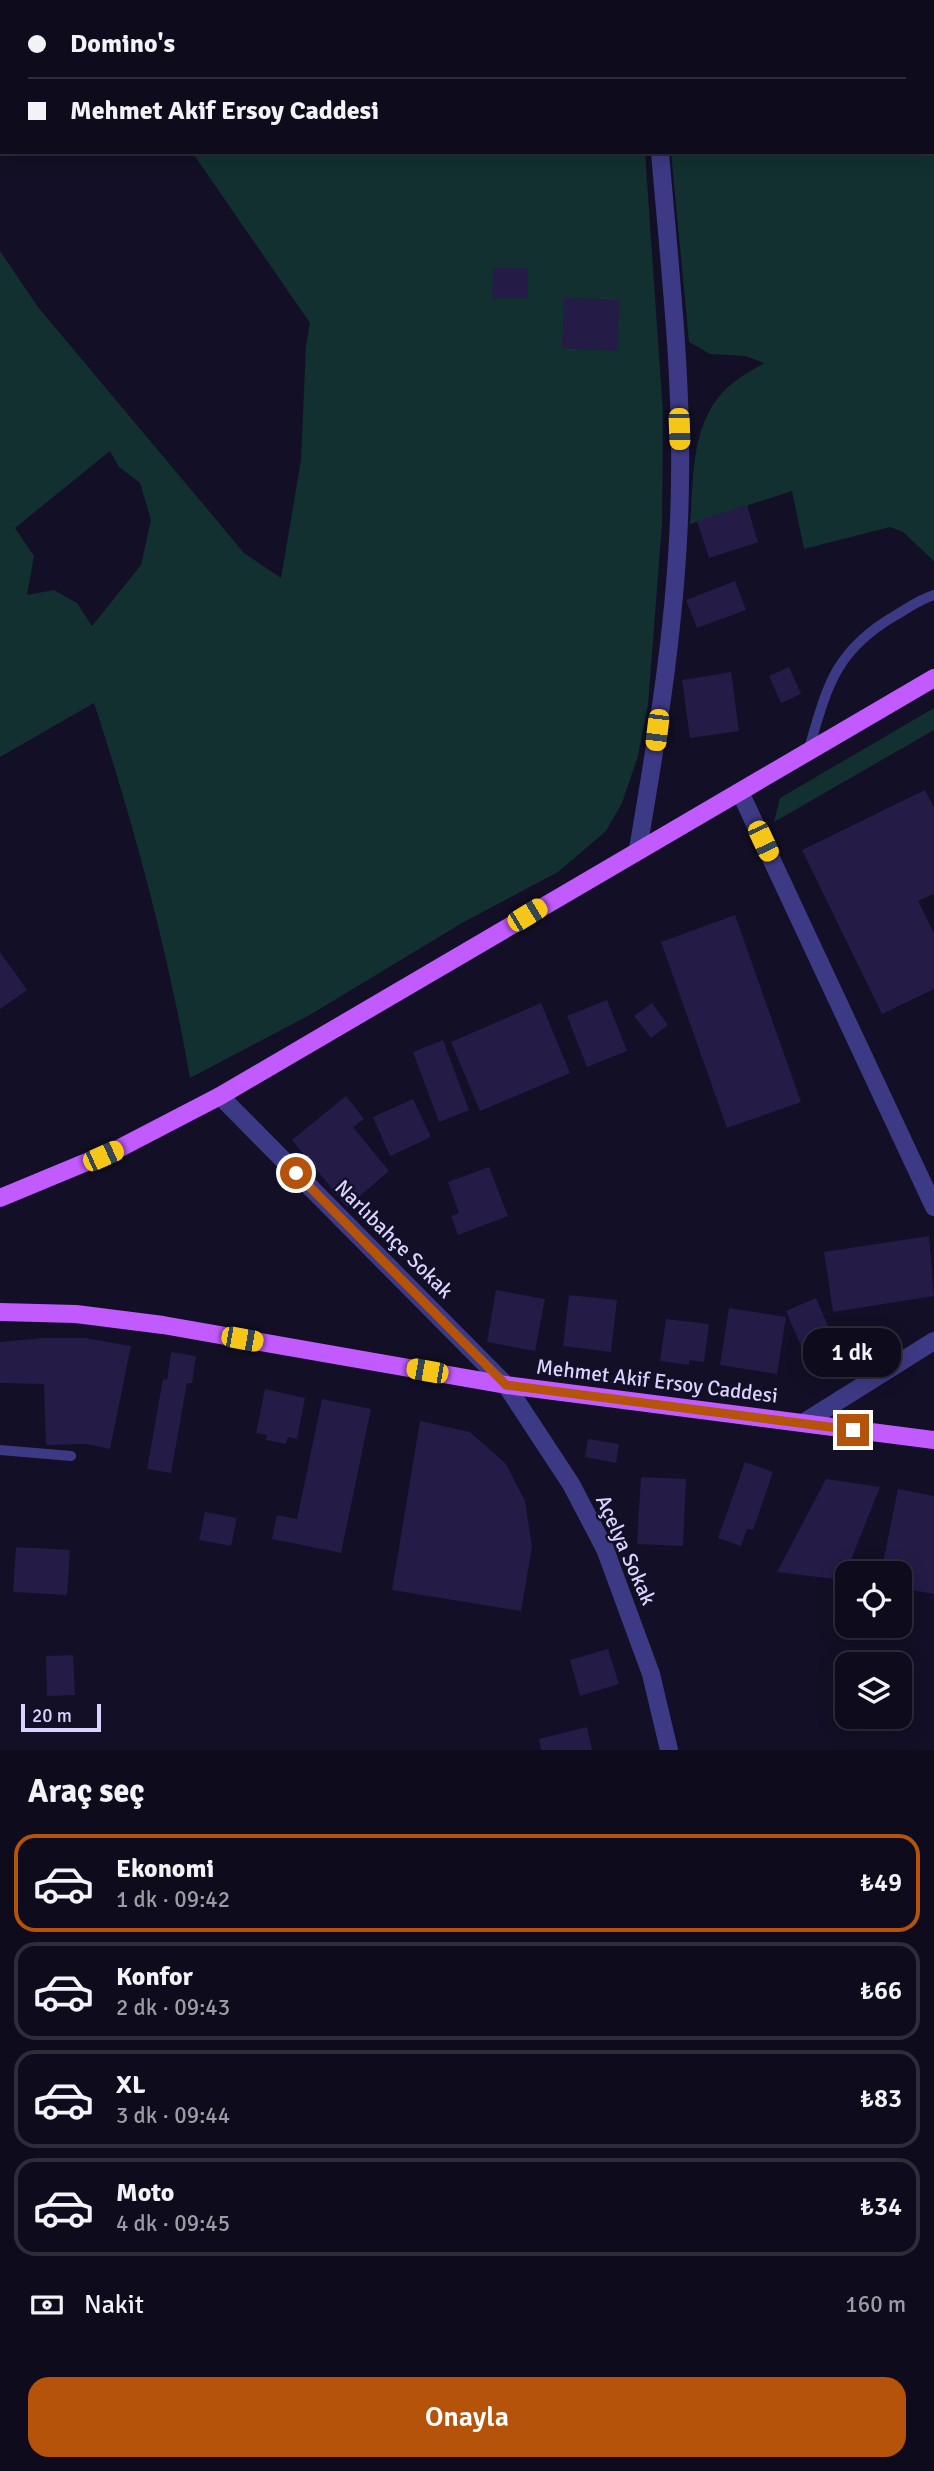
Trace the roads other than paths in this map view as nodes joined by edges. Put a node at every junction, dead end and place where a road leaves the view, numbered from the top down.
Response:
1 (660, 154) edge
2 (934, 595) edge
3 (934, 678) edge
4 (808, 752) junction
5 (740, 792) junction
6 (638, 849) junction
7 (220, 1096) junction
8 (0, 1198) edge
9 (934, 1207) edge
10 (0, 1312) edge
11 (934, 1341) edge
12 (506, 1385) junction
13 (803, 1423) junction
14 (934, 1440) edge
15 (0, 1450) edge
16 (71, 1456) dead end
17 (668, 1750) edge

1 - 6 street
2 - 4 lane
3 - 4 main road
4 - 5 main road
5 - 6 main road
5 - 9 street
6 - 7 main road
7 - 8 main road
7 - 12 street, Narlıbahçe Sokak
10 - 12 main road, Mehmet Akif Ersoy Caddesi
11 - 13 street
12 - 13 main road, Mehmet Akif Ersoy Caddesi
12 - 17 street, Açelya Sokak
13 - 14 main road, Mehmet Akif Ersoy Caddesi
15 - 16 lane

